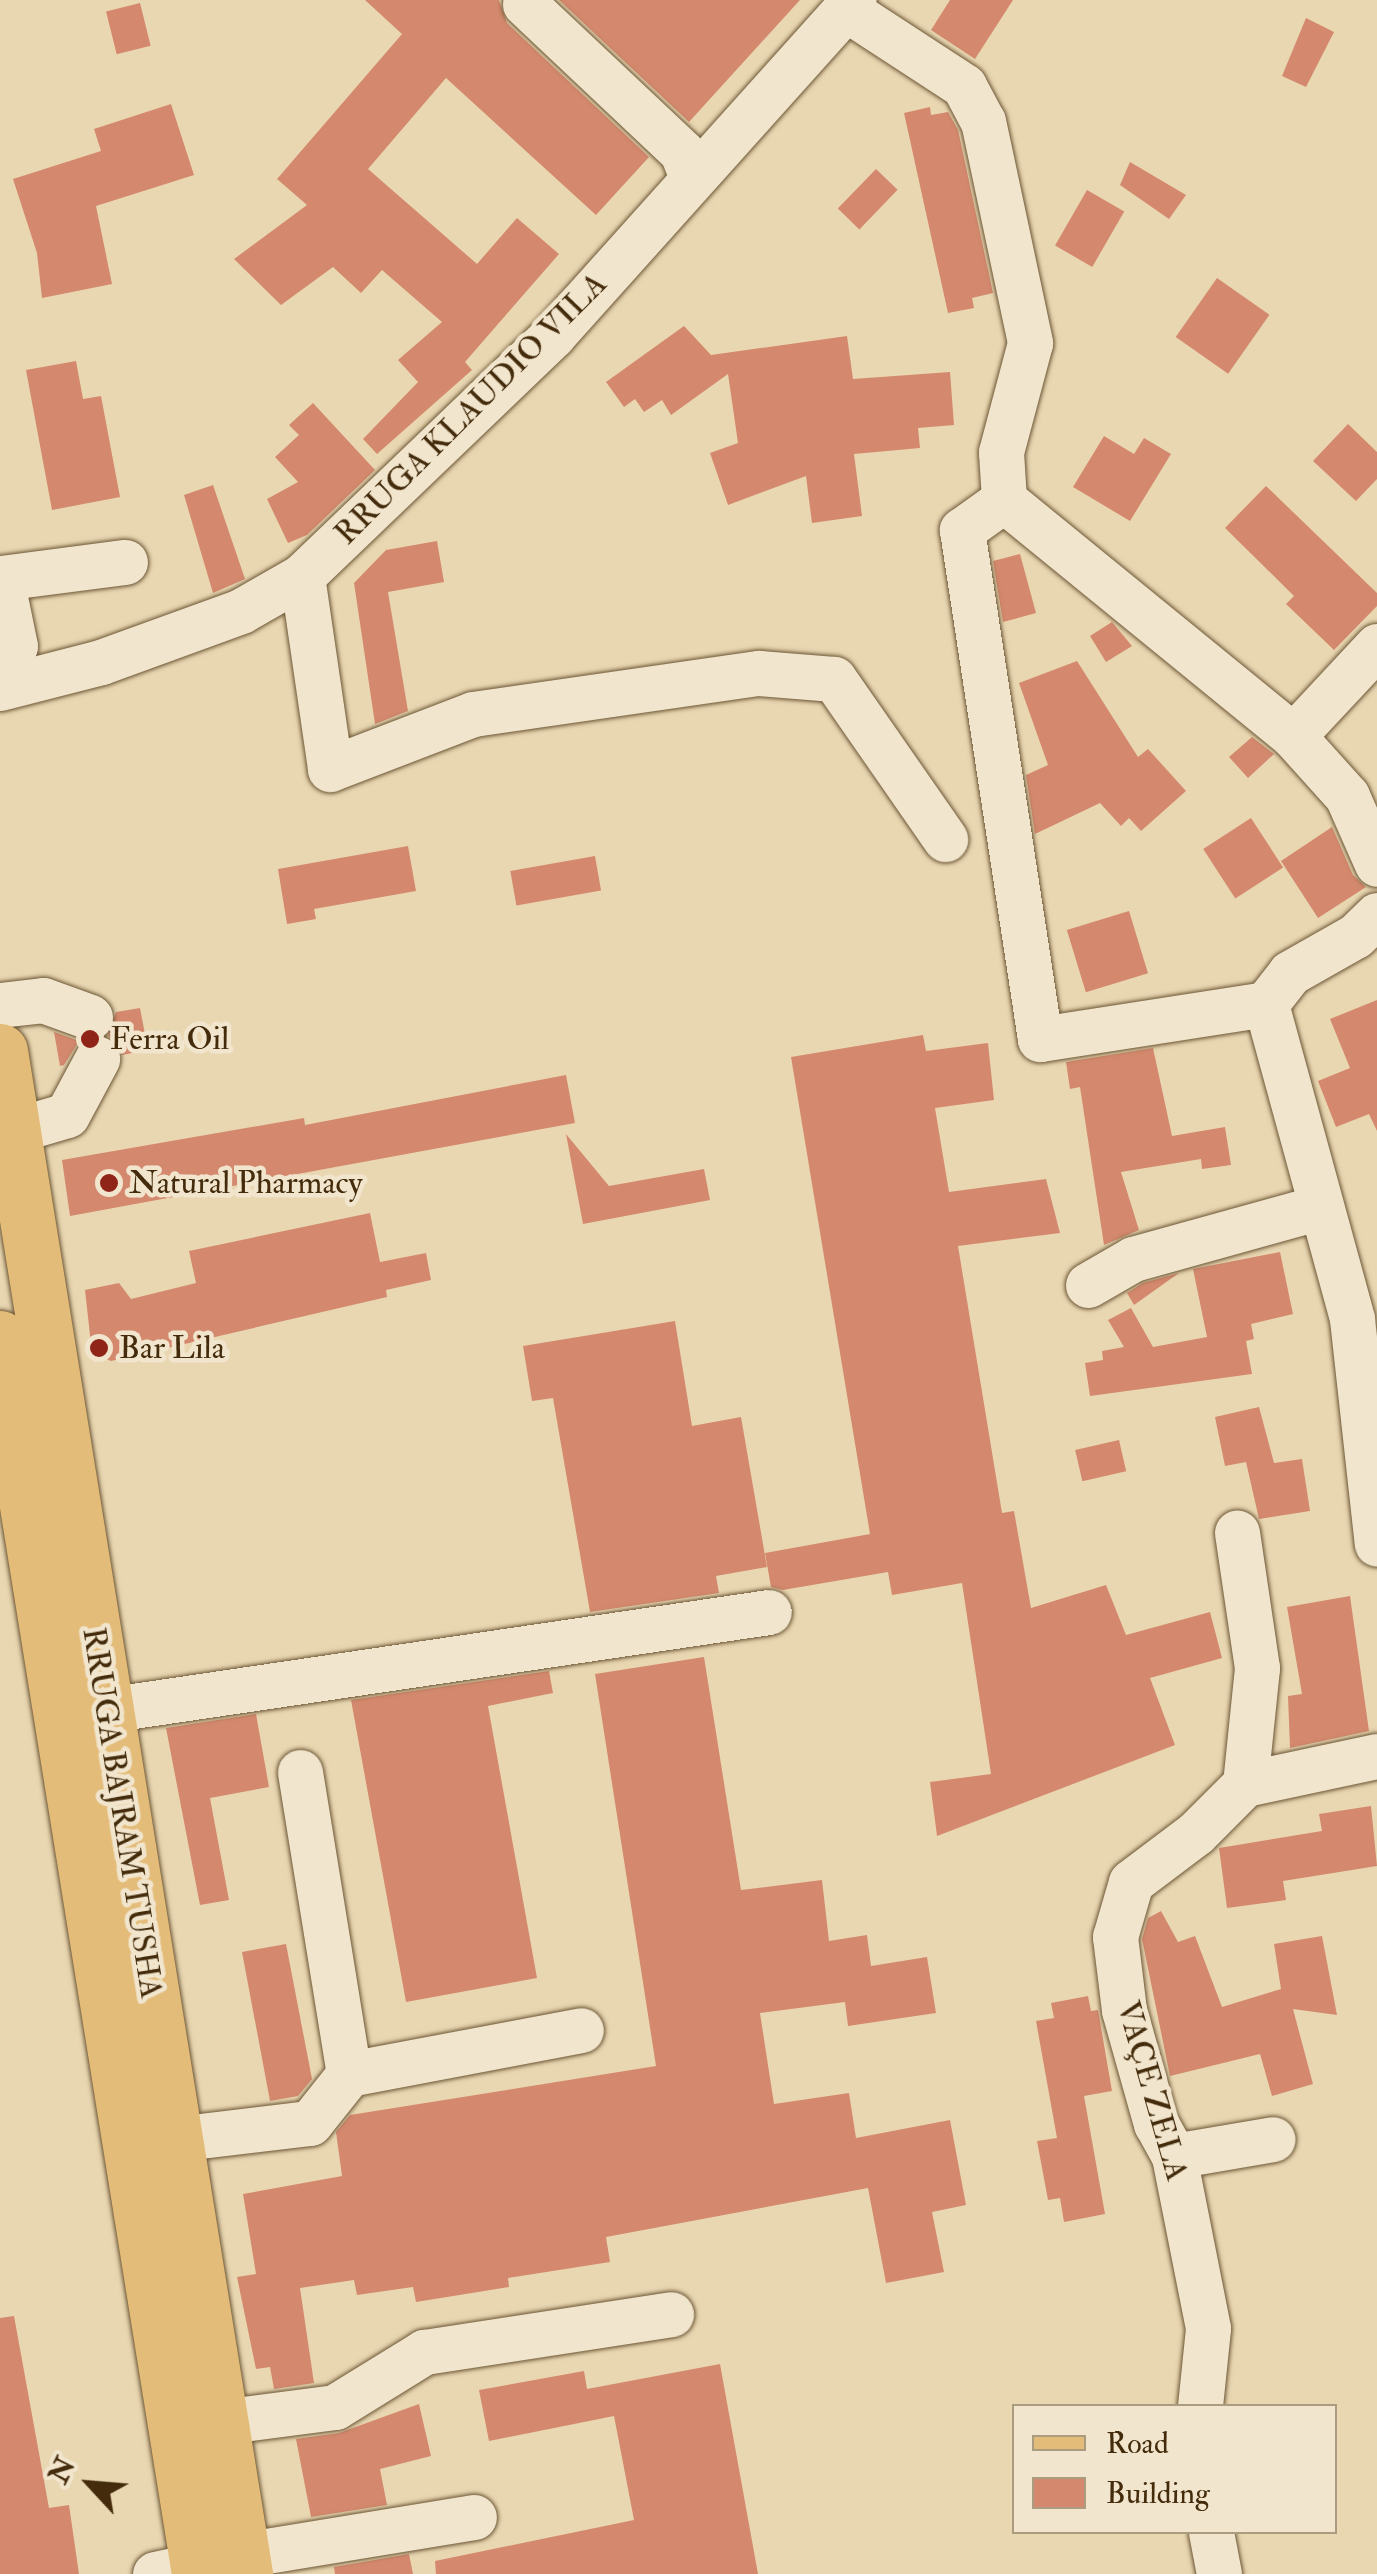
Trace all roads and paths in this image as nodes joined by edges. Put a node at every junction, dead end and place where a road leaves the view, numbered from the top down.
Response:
1 (525, 4) dead end
2 (850, 5) edge
3 (692, 178) junction
4 (1004, 500) junction
5 (125, 562) dead end
6 (302, 576) junction
7 (1377, 646) edge
8 (0, 648) edge
9 (0, 688) edge
10 (1293, 736) junction
11 (945, 839) dead end
12 (1377, 864) edge
13 (1377, 915) edge
14 (1266, 1004) junction
15 (0, 1005) edge
16 (0, 1051) edge
17 (13, 1131) junction
18 (1320, 1207) junction
19 (1088, 1285) dead end
20 (0, 1338) edge
21 (1237, 1532) dead end
22 (1377, 1544) edge
23 (770, 1612) dead end
24 (106, 1710) junction
25 (1377, 1756) edge
26 (300, 1772) dead end
27 (1244, 1784) junction
28 (580, 2030) dead end
29 (350, 2074) junction
30 (175, 2139) junction
31 (1273, 2139) dead end
32 (1174, 2156) junction
33 (670, 2314) dead end
34 (1200, 2404) edge
35 (220, 2422) junction
36 (474, 2517) dead end
37 (1210, 2534) edge
38 (207, 2568) edge
39 (1218, 2574) edge

1 - 3 street
2 - 3 street, RRUGA KLAUDIO VILA
2 - 4 street
3 - 6 street, RRUGA KLAUDIO VILA
4 - 10 street
4 - 14 street
5 - 8 street
6 - 9 street, RRUGA KLAUDIO VILA
6 - 11 street
7 - 10 street
10 - 12 street
13 - 14 street
14 - 18 street
15 - 17 street
16 - 17 main road, RRUGA BAJRAM TUSHA
17 - 24 main road, RRUGA BAJRAM TUSHA
18 - 19 street
18 - 22 street
20 - 38 main road, RRUGA BAJRAM TUSHA
21 - 27 street
23 - 24 street
24 - 30 main road, RRUGA BAJRAM TUSHA
25 - 27 street
26 - 29 street
27 - 32 street, VAÇE ZELA
28 - 29 street
29 - 30 street
30 - 35 main road, RRUGA BAJRAM TUSHA
31 - 32 street
32 - 34 street, VAÇE ZELA
33 - 35 street
35 - 38 main road, RRUGA BAJRAM TUSHA
36 - 38 street
37 - 39 street

